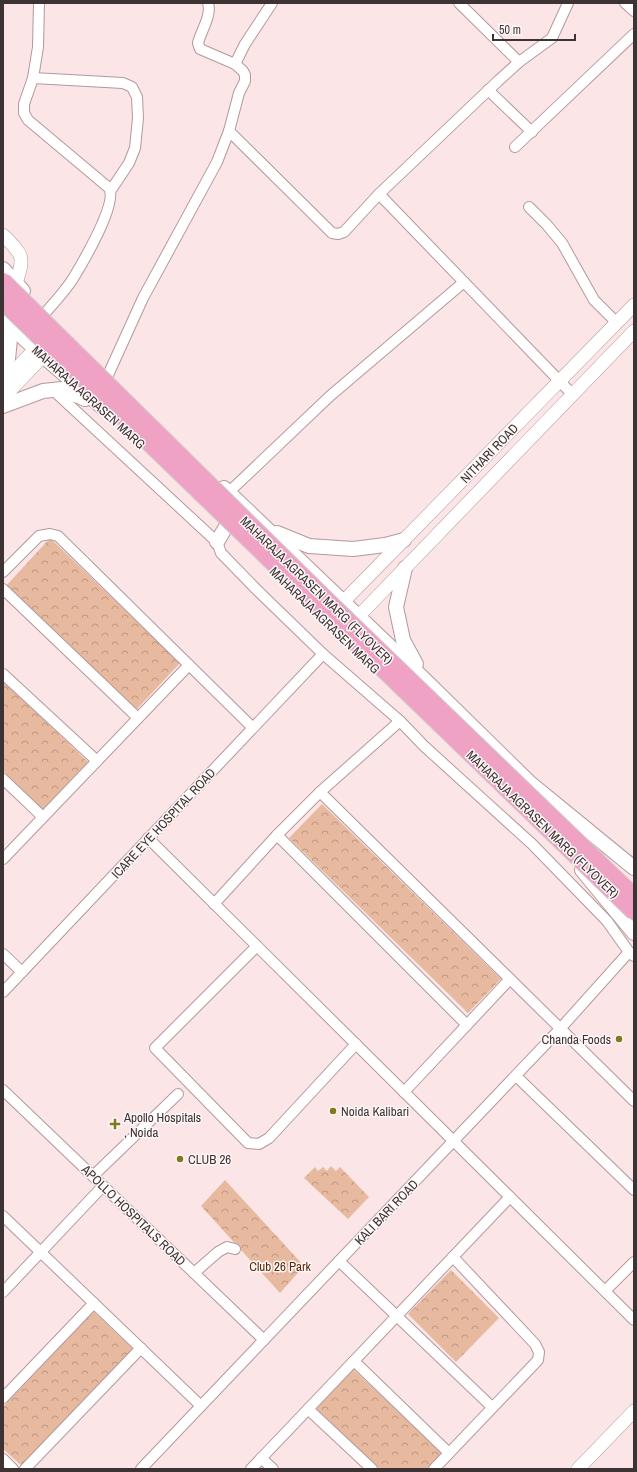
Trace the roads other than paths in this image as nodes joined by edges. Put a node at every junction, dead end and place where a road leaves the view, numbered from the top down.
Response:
1 (39, 3) edge
2 (208, 3) edge
3 (272, 3) edge
4 (459, 3) edge
5 (568, 3) edge
6 (625, 3) edge
7 (634, 11) edge
8 (634, 34) edge
9 (519, 62) junction
10 (235, 64) junction
11 (33, 78) junction
12 (488, 90) junction
13 (229, 131) junction
14 (532, 132) junction
15 (515, 147) dead end
16 (111, 190) junction
17 (379, 194) junction
18 (529, 207) dead end
19 (3, 236) edge
20 (3, 269) edge
21 (10, 282) edge
22 (464, 282) junction
23 (3, 302) edge
24 (634, 305) edge
25 (45, 313) junction
26 (3, 319) edge
27 (3, 323) edge
28 (617, 323) junction
29 (634, 332) edge
30 (39, 353) junction
31 (3, 370) edge
32 (108, 375) junction
33 (559, 381) junction
34 (3, 383) edge
35 (53, 390) junction
36 (573, 395) junction
37 (3, 398) edge
38 (99, 404) junction
39 (3, 406) edge
40 (228, 492) junction
41 (227, 525) junction
42 (270, 531) junction
43 (404, 540) junction
44 (217, 542) junction
45 (405, 568) junction
46 (3, 572) edge
47 (3, 589) edge
48 (344, 601) junction
49 (359, 616) junction
50 (323, 619) junction
51 (340, 635) junction
52 (323, 654) junction
53 (189, 665) junction
54 (4, 676) edge
55 (424, 678) junction
56 (138, 718) junction
57 (400, 721) junction
58 (252, 727) junction
59 (97, 761) junction
60 (3, 779) edge
61 (320, 792) junction
62 (43, 817) junction
63 (277, 835) junction
64 (148, 838) junction
65 (601, 841) junction
66 (3, 858) edge
67 (580, 868) junction
68 (634, 868) edge
69 (634, 896) edge
70 (214, 904) junction
71 (634, 912) edge
72 (634, 933) edge
73 (257, 946) junction
74 (3, 954) edge
75 (632, 954) edge
76 (22, 972) junction
77 (510, 979) junction
78 (3, 992) edge
79 (467, 1025) junction
80 (560, 1029) junction
81 (356, 1044) junction
82 (516, 1076) junction
83 (3, 1090) edge
84 (404, 1092) junction
85 (178, 1094) dead end
86 (634, 1102) edge
87 (454, 1141) junction
88 (93, 1176) junction
89 (103, 1186) junction
90 (634, 1190) edge
91 (510, 1197) junction
92 (3, 1216) edge
93 (235, 1249) dead end
94 (41, 1252) junction
95 (453, 1258) junction
96 (339, 1261) junction
97 (634, 1262) edge
98 (194, 1273) junction
99 (605, 1291) junction
100 (3, 1292) edge
101 (94, 1303) junction
102 (397, 1316) junction
103 (634, 1320) edge
104 (264, 1340) junction
105 (141, 1348) junction
106 (354, 1361) junction
107 (3, 1398) edge
108 (201, 1406) junction
109 (492, 1407) junction
110 (308, 1409) junction
111 (634, 1411) edge
112 (449, 1453) junction
113 (261, 1458) junction
114 (3, 1460) edge
115 (13, 1469) edge
116 (25, 1469) edge
117 (141, 1469) edge
118 (251, 1469) edge
119 (273, 1469) edge
120 (372, 1469) edge
121 (434, 1469) edge
122 (578, 1469) edge

1 - 11 street
2 - 10 street
3 - 10 street
4 - 9 street
5 - 9 street
6 - 7 street
8 - 14 street
9 - 12 street
10 - 13 street
11 - 16 street
11 - 16 street
12 - 14 street
12 - 17 street
13 - 17 street
13 - 32 street
14 - 15 street
16 - 25 street
17 - 22 street
18 - 28 street
19 - 21 street
20 - 21 main road, MAHARAJA AGRASEN MARG
21 - 25 main road, MAHARAJA AGRASEN MARG
21 - 69 main road, MAHARAJA AGRASEN MARG (FLYOVER), bridge
22 - 33 street
22 - 40 street
23 - 71 main road, MAHARAJA AGRASEN MARG (FLYOVER), bridge
24 - 28 street, NITHARI ROAD
25 - 32 main road, MAHARAJA AGRASEN MARG
26 - 30 main road, MAHARAJA AGRASEN MARG
27 - 31 main road
28 - 33 street, NITHARI ROAD
29 - 36 street
30 - 34 street
30 - 37 street
30 - 38 main road, MAHARAJA AGRASEN MARG
32 - 40 main road, MAHARAJA AGRASEN MARG
33 - 36 street
33 - 43 street, NITHARI ROAD
35 - 38 main road
35 - 39 main road
35 - 44 street
36 - 45 street
38 - 41 main road, MAHARAJA AGRASEN MARG
40 - 42 main road, MAHARAJA AGRASEN MARG
41 - 44 main road
41 - 50 main road, MAHARAJA AGRASEN MARG
42 - 43 main road
42 - 48 main road, MAHARAJA AGRASEN MARG
43 - 48 street, NITHARI ROAD
44 - 52 street
45 - 49 street
45 - 55 main road
46 - 53 street
47 - 56 street
48 - 49 main road, MAHARAJA AGRASEN MARG
48 - 50 street, NITHARI ROAD
49 - 51 street
49 - 55 main road, MAHARAJA AGRASEN MARG
50 - 51 main road, MAHARAJA AGRASEN MARG
51 - 67 main road, MAHARAJA AGRASEN MARG
52 - 57 street
52 - 58 street, ICARE EYE HOSPITAL ROAD
53 - 56 street
53 - 58 street
54 - 59 street
55 - 65 main road, MAHARAJA AGRASEN MARG
56 - 59 street
57 - 61 street
57 - 75 street
58 - 64 street, ICARE EYE HOSPITAL ROAD
59 - 62 street
60 - 62 street
61 - 63 street
61 - 77 street
62 - 66 street
63 - 70 street
63 - 79 street
64 - 70 street
64 - 76 street, ICARE EYE HOSPITAL ROAD
65 - 67 main road
65 - 68 main road, MAHARAJA AGRASEN MARG
67 - 72 main road, MAHARAJA AGRASEN MARG
70 - 73 street
73 - 81 street
73 - 81 street
74 - 76 street
75 - 80 street, KALI BARI ROAD
76 - 78 street, ICARE EYE HOSPITAL ROAD
77 - 79 street
77 - 80 street
79 - 84 street
80 - 82 street, KALI BARI ROAD
80 - 86 street
81 - 84 street
82 - 87 street, KALI BARI ROAD
82 - 90 street
83 - 88 street, APOLLO HOSPITALS ROAD
84 - 87 street
85 - 88 street
87 - 91 street
87 - 96 street, KALI BARI ROAD
88 - 89 street, APOLLO HOSPITALS ROAD
89 - 94 street
89 - 98 street, APOLLO HOSPITALS ROAD
91 - 95 street
91 - 99 street
92 - 94 street
93 - 98 street
94 - 100 street
94 - 101 street
95 - 102 street
95 - 109 street
96 - 102 street
96 - 104 street, KALI BARI ROAD
97 - 99 street
98 - 104 street, APOLLO HOSPITALS ROAD
99 - 103 street
101 - 105 street
101 - 107 street
102 - 106 street
102 - 109 street
104 - 108 street, KALI BARI ROAD
105 - 108 street
105 - 116 street
106 - 110 street
106 - 112 street
108 - 117 street, KALI BARI ROAD
109 - 112 street
110 - 113 street
110 - 120 street
111 - 122 street
112 - 121 street
113 - 118 street
113 - 119 street
114 - 115 street

